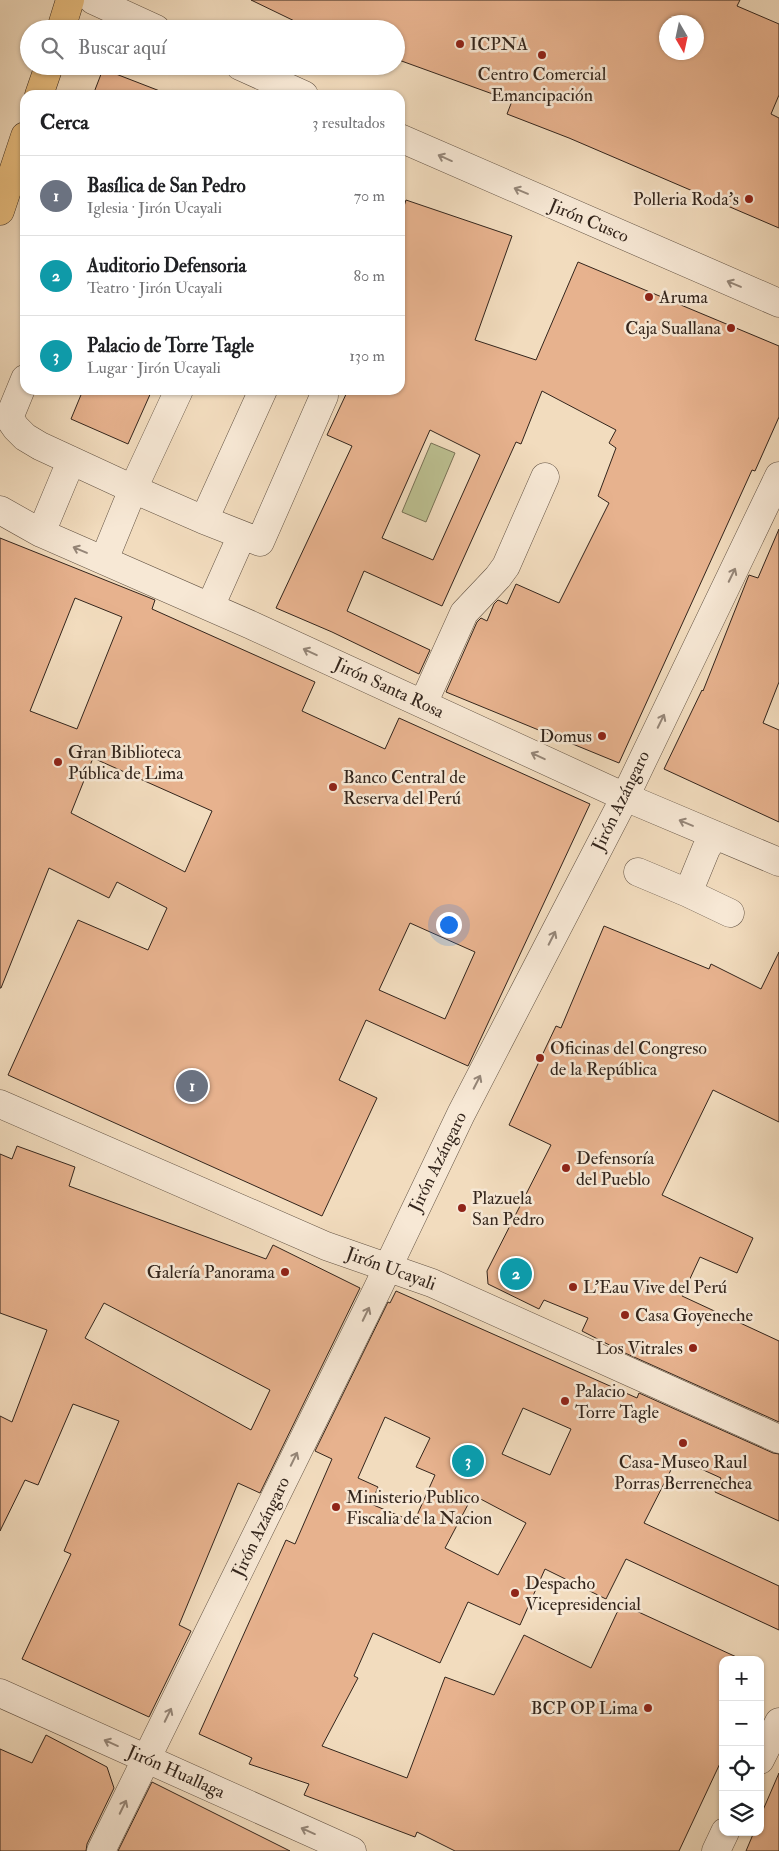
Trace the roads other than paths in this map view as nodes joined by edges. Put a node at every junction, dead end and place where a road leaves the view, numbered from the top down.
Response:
1 (70, 0) edge
2 (93, 0) edge
3 (64, 20) edge
4 (136, 20) edge
5 (45, 75) edge
6 (260, 75) edge
7 (41, 90) edge
8 (293, 90) edge
9 (405, 140) edge
10 (20, 151) edge
11 (0, 211) edge
12 (779, 303) edge
13 (20, 391) edge
14 (177, 395) edge
15 (261, 395) edge
16 (324, 395) edge
17 (71, 461) junction
18 (779, 476) edge
19 (545, 477) dead end
20 (133, 489) junction
21 (0, 510) edge
22 (204, 520) junction
23 (41, 533) junction
24 (242, 535) junction
25 (104, 560) junction
26 (210, 607) junction
27 (423, 704) junction
28 (625, 797) junction
29 (715, 835) junction
30 (779, 862) edge
31 (638, 872) dead end
32 (688, 893) junction
33 (730, 913) dead end
34 (0, 1104) edge
35 (388, 1268) junction
36 (779, 1439) edge
37 (0, 1693) edge
38 (779, 1722) edge
39 (764, 1752) edge
40 (146, 1759) junction
41 (723, 1836) edge
42 (102, 1851) edge
43 (352, 1851) edge
44 (716, 1851) edge

1 - 3 main road
2 - 4 street
5 - 7 main road
6 - 8 street
12 -> 9 street, Jirón Cusco
10 - 11 main road
13 - 17 street
14 - 20 street
15 - 22 street
16 - 24 street
17 - 20 street
17 - 23 street
28 -> 18 street, Jirón Azángaro
19 - 27 street
20 - 22 street
20 - 25 street
21 - 23 street, Jirón Santa Rosa
22 - 24 street
25 -> 23 street, Jirón Santa Rosa
24 - 26 street
25 - 26 street, Jirón Santa Rosa
27 -> 26 street, Jirón Santa Rosa
28 -> 27 street, Jirón Santa Rosa
29 -> 28 street, Jirón Santa Rosa
35 -> 28 street, Jirón Azángaro
29 - 30 street, Jirón Santa Rosa
29 - 32 street
31 - 32 street
32 - 33 street
34 - 35 street, Jirón Ucayali
35 - 36 street, Jirón Ucayali
40 -> 35 street, Jirón Azángaro
40 -> 37 street, Jirón Huallaga
38 - 39 street
42 -> 40 street, Jirón Azángaro
43 -> 40 street, Jirón Huallaga
41 - 44 street

